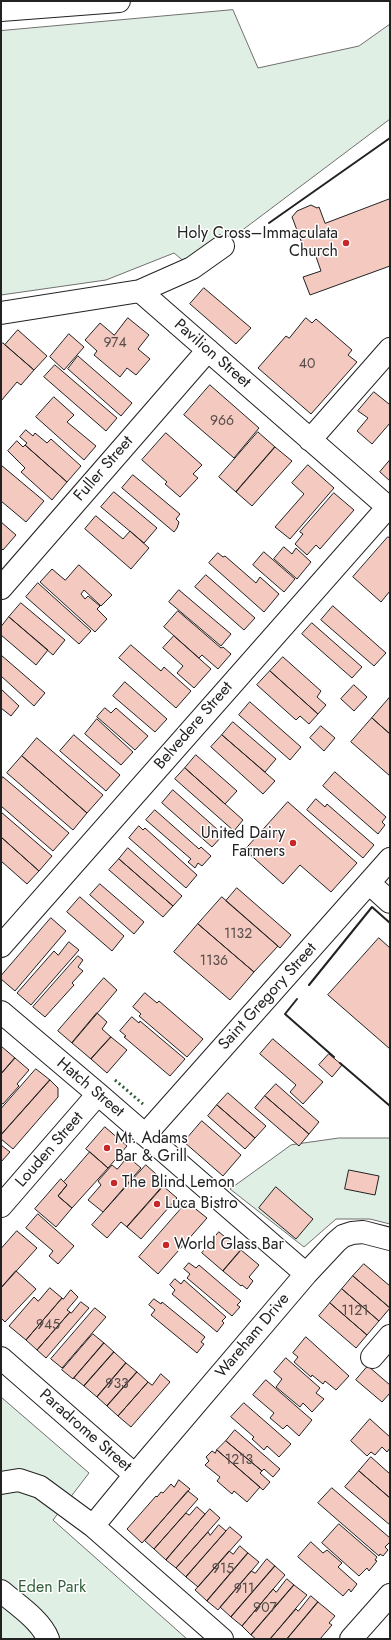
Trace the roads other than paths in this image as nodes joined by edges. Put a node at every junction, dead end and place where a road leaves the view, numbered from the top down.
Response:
1 (119, 1) edge
2 (1, 10) edge
3 (223, 246) dead end
4 (140, 291) junction
5 (1, 312) edge
6 (390, 349) edge
7 (208, 350) junction
8 (310, 440) junction
9 (389, 508) edge
10 (1, 588) edge
11 (390, 859) edge
12 (369, 883) junction
13 (390, 902) edge
14 (1, 946) edge
15 (1, 1012) edge
16 (98, 1094) junction
17 (145, 1135) junction
18 (1, 1206) edge
19 (390, 1239) edge
20 (306, 1274) junction
21 (390, 1336) edge
22 (372, 1357) dead end
23 (1, 1358) edge
24 (135, 1475) junction
25 (1, 1482) edge
26 (93, 1526) junction
27 (1, 1591) edge
28 (390, 1595) edge
29 (48, 1639) edge
30 (222, 1639) edge
31 (351, 1639) edge

1 - 2 street
3 - 4 street
4 - 5 street
4 - 7 street, Pavilion Street
6 - 8 street
7 - 8 street, Pavilion Street
7 - 10 street, Fuller Street
8 - 9 street, Pavilion Street
9 - 14 street, Belvedere Street
11 - 12 street, Saint Gregory Street
12 - 13 street
12 - 17 street, Saint Gregory Street
15 - 16 street, Hatch Street
16 - 17 street, Hatch Street
16 - 18 street, Louden Street
17 - 20 street, Hatch Street
19 - 20 street, Wareham Drive
20 - 24 street, Wareham Drive
21 - 22 street
23 - 24 street, Paradrome Street
24 - 26 street, Paradrome Street
25 - 26 street
26 - 30 street
27 - 29 street
28 - 31 street

